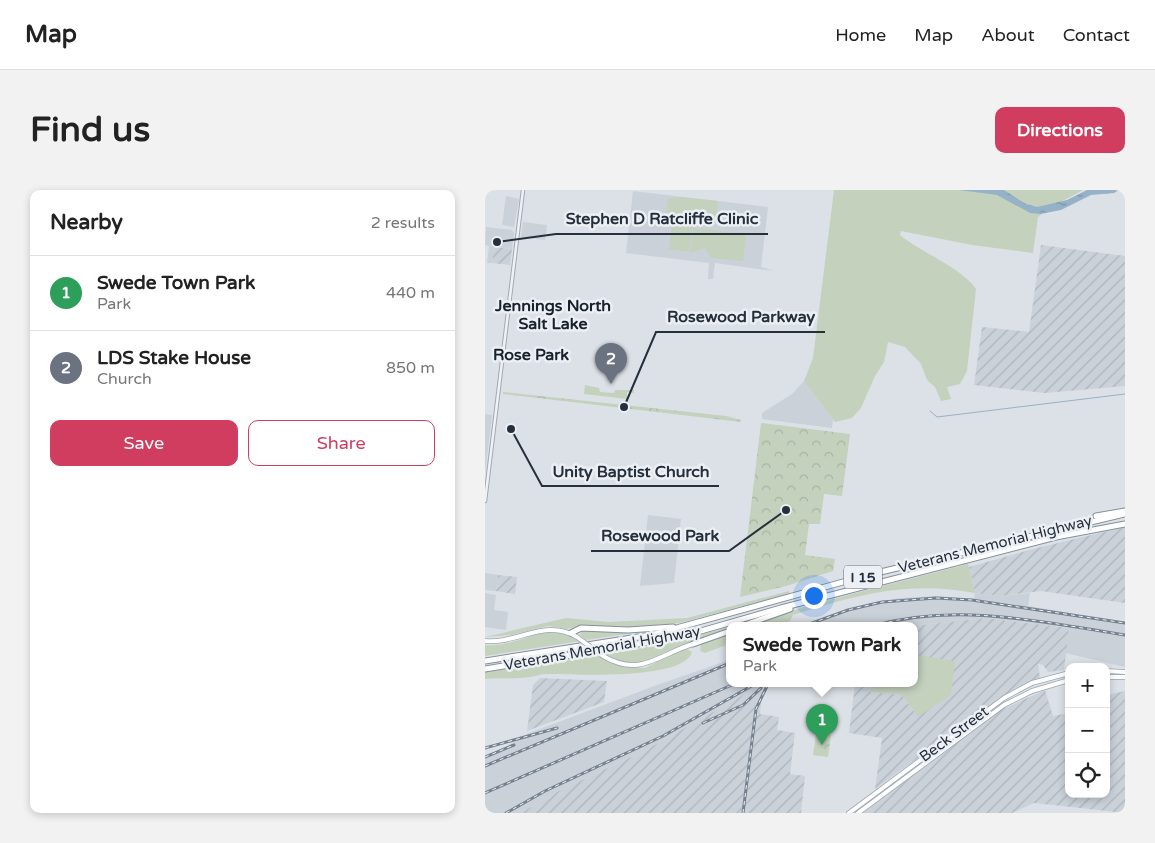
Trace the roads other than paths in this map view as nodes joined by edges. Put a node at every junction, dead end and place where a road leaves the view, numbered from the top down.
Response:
1 (523, 190) edge
2 (485, 501) edge
3 (1125, 512) edge
4 (1125, 524) edge
5 (802, 603) junction
6 (734, 622) edge
7 (752, 622) edge
8 (726, 624) edge
9 (684, 627) junction
10 (726, 632) edge
11 (571, 633) junction
12 (485, 641) edge
13 (693, 644) joint
14 (485, 661) edge
15 (485, 669) edge
16 (1110, 671) edge
17 (1125, 672) edge
18 (1065, 674) edge
19 (1110, 677) edge
20 (1125, 677) edge
21 (1065, 681) edge
22 (849, 813) edge
23 (857, 813) edge

1 - 2 street
3 - 9 highway, Veterans Memorial Highway / I 15
4 - 5 highway, Veterans Memorial Highway / I 15
5 - 6 highway, Veterans Memorial Highway / I 15
5 - 7 highway
8 - 15 highway, Veterans Memorial Highway / I 15
9 - 11 highway
9 - 14 highway, Veterans Memorial Highway / I 15
10 - 13 highway
11 - 12 main road
11 - 13 main road, bridge
16 - 17 main road
18 - 22 main road, Beck Street
19 - 20 main road
21 - 23 main road, Beck Street

